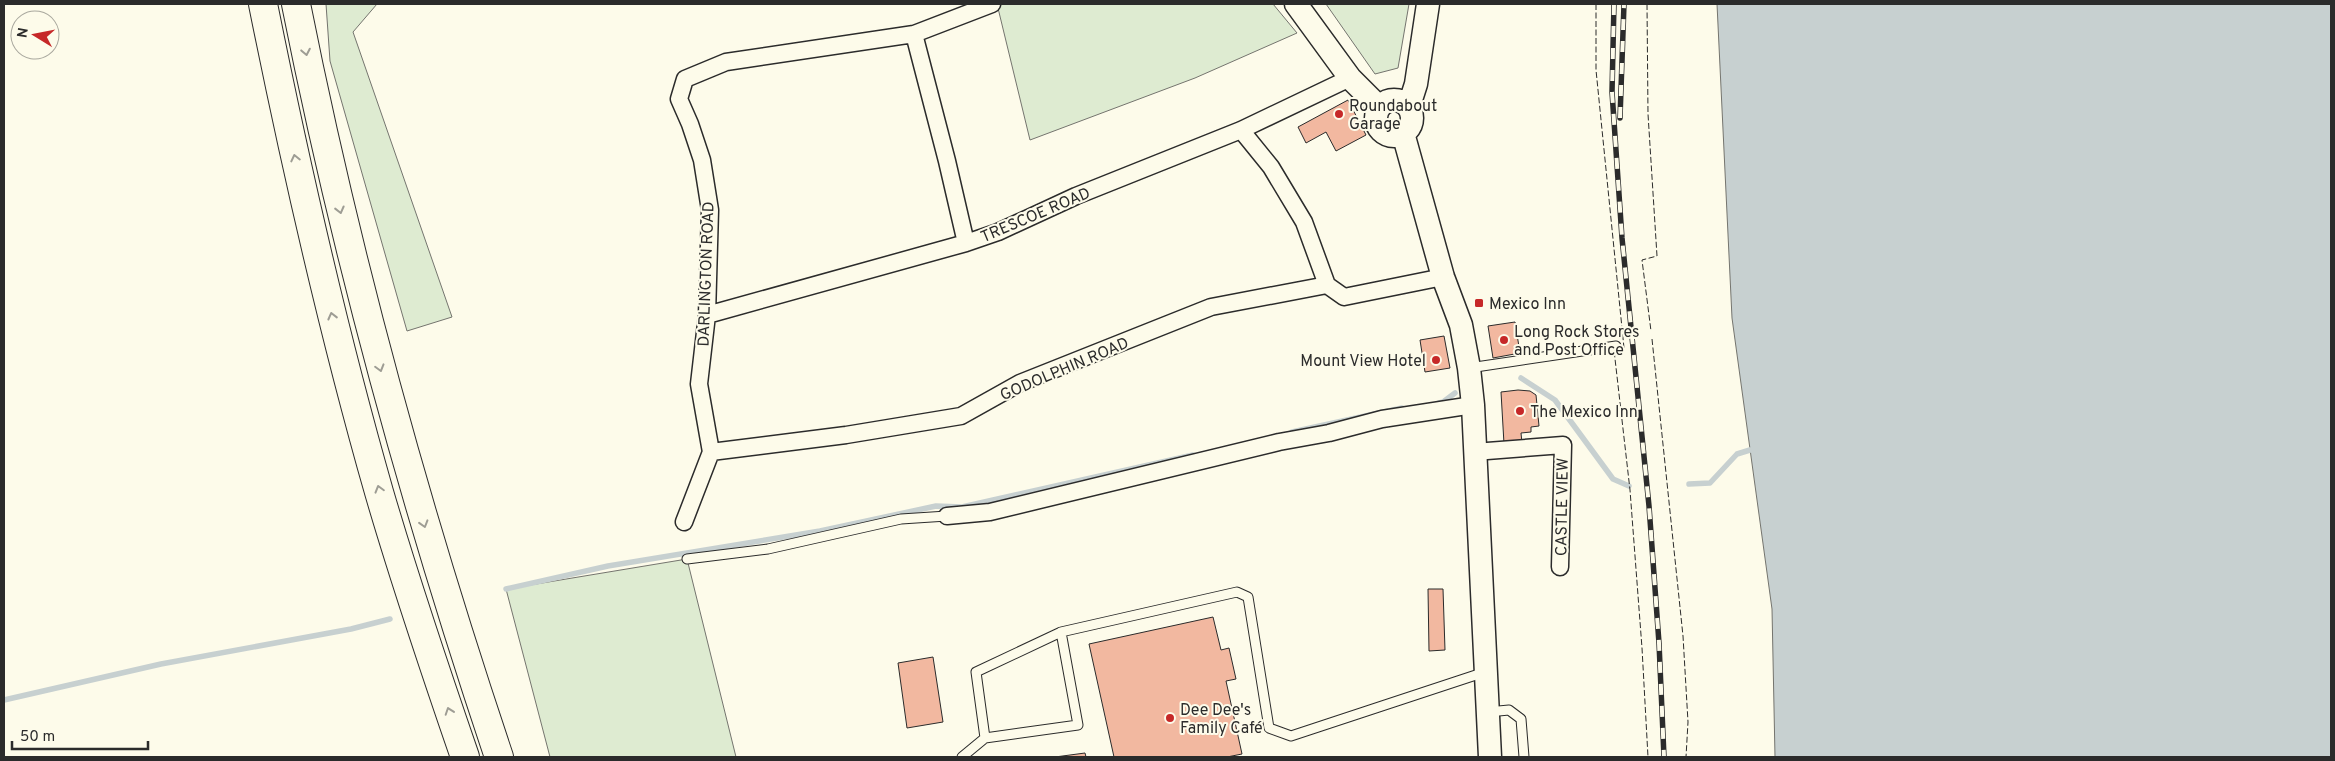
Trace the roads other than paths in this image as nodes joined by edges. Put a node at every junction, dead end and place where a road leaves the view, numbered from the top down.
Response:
1 (263, 4) edge
2 (296, 4) edge
3 (992, 4) edge
4 (1296, 4) edge
5 (1428, 4) edge
6 (914, 34) junction
7 (1350, 78) junction
8 (1409, 106) junction
9 (1380, 107) junction
10 (1241, 130) junction
11 (1403, 133) junction
12 (966, 243) junction
13 (1442, 277) junction
14 (1326, 285) junction
15 (707, 315) junction
16 (1616, 346) dead end
17 (1469, 368) junction
18 (1473, 405) junction
19 (711, 452) junction
20 (1474, 452) junction
21 (947, 516) joint
22 (684, 522) dead end
23 (686, 559) dead end
24 (1560, 567) dead end
25 (1061, 632) junction
26 (1486, 672) junction
27 (1488, 712) junction
28 (985, 738) junction
29 (465, 757) edge
30 (499, 757) edge
31 (962, 757) edge
32 (1490, 757) edge
33 (1524, 757) edge

29 -> 1 highway
2 -> 30 highway
3 - 6 street, DARLINGTON ROAD
4 - 7 street
5 - 8 street
6 - 12 street
6 - 15 street, DARLINGTON ROAD
7 - 9 street
7 - 10 street, TRESCOE ROAD
8 - 9 street
8 - 11 street
9 - 11 street
10 - 12 street, TRESCOE ROAD
10 - 14 street
11 - 13 street
12 - 15 street, TRESCOE ROAD
13 - 14 street
13 - 17 street
14 - 19 street, GODOLPHIN ROAD
15 - 19 street, DARLINGTON ROAD
16 - 17 lane
17 - 18 street
18 - 20 street
18 - 21 street
19 - 22 street
20 - 24 street, CASTLE VIEW
20 - 26 street
21 - 23 lane
25 - 26 lane
25 - 28 lane
25 - 28 lane
26 - 27 street
27 - 32 street
27 - 33 lane
28 - 31 lane

